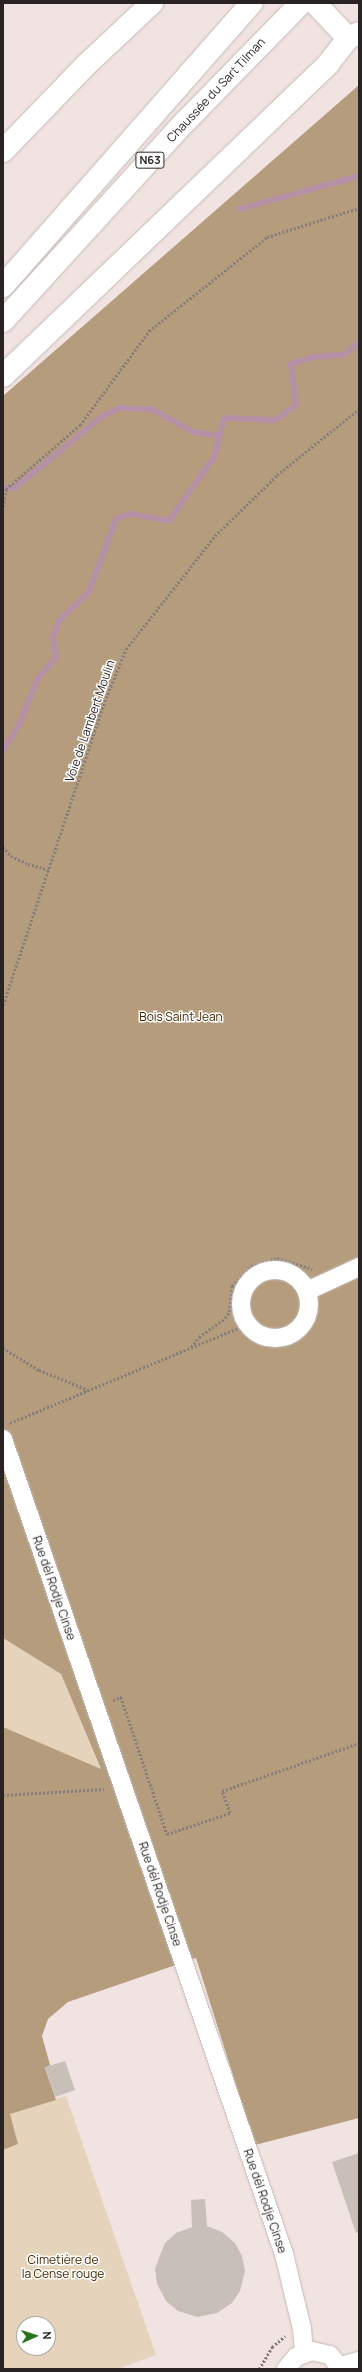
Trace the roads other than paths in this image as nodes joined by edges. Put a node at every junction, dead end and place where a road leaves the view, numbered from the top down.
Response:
1 (152, 3) edge
2 (252, 3) edge
3 (301, 3) edge
4 (315, 3) edge
5 (354, 36) edge
6 (3, 150) edge
7 (3, 286) edge
8 (3, 321) edge
9 (3, 376) edge
10 (359, 1267) edge
11 (307, 1291) junction
12 (5, 1432) edge
13 (304, 2353) junction
14 (347, 2367) edge
15 (286, 2369) edge

1 - 6 main road
2 - 7 main road, N63
3 - 8 main road, Chaussée du Sart Tilman / N63
4 - 5 main road
5 - 9 main road
10 - 11 street
11 - 11 street
12 - 13 street, Rue dèl Rodje Cinse
13 - 14 street
13 - 15 street

